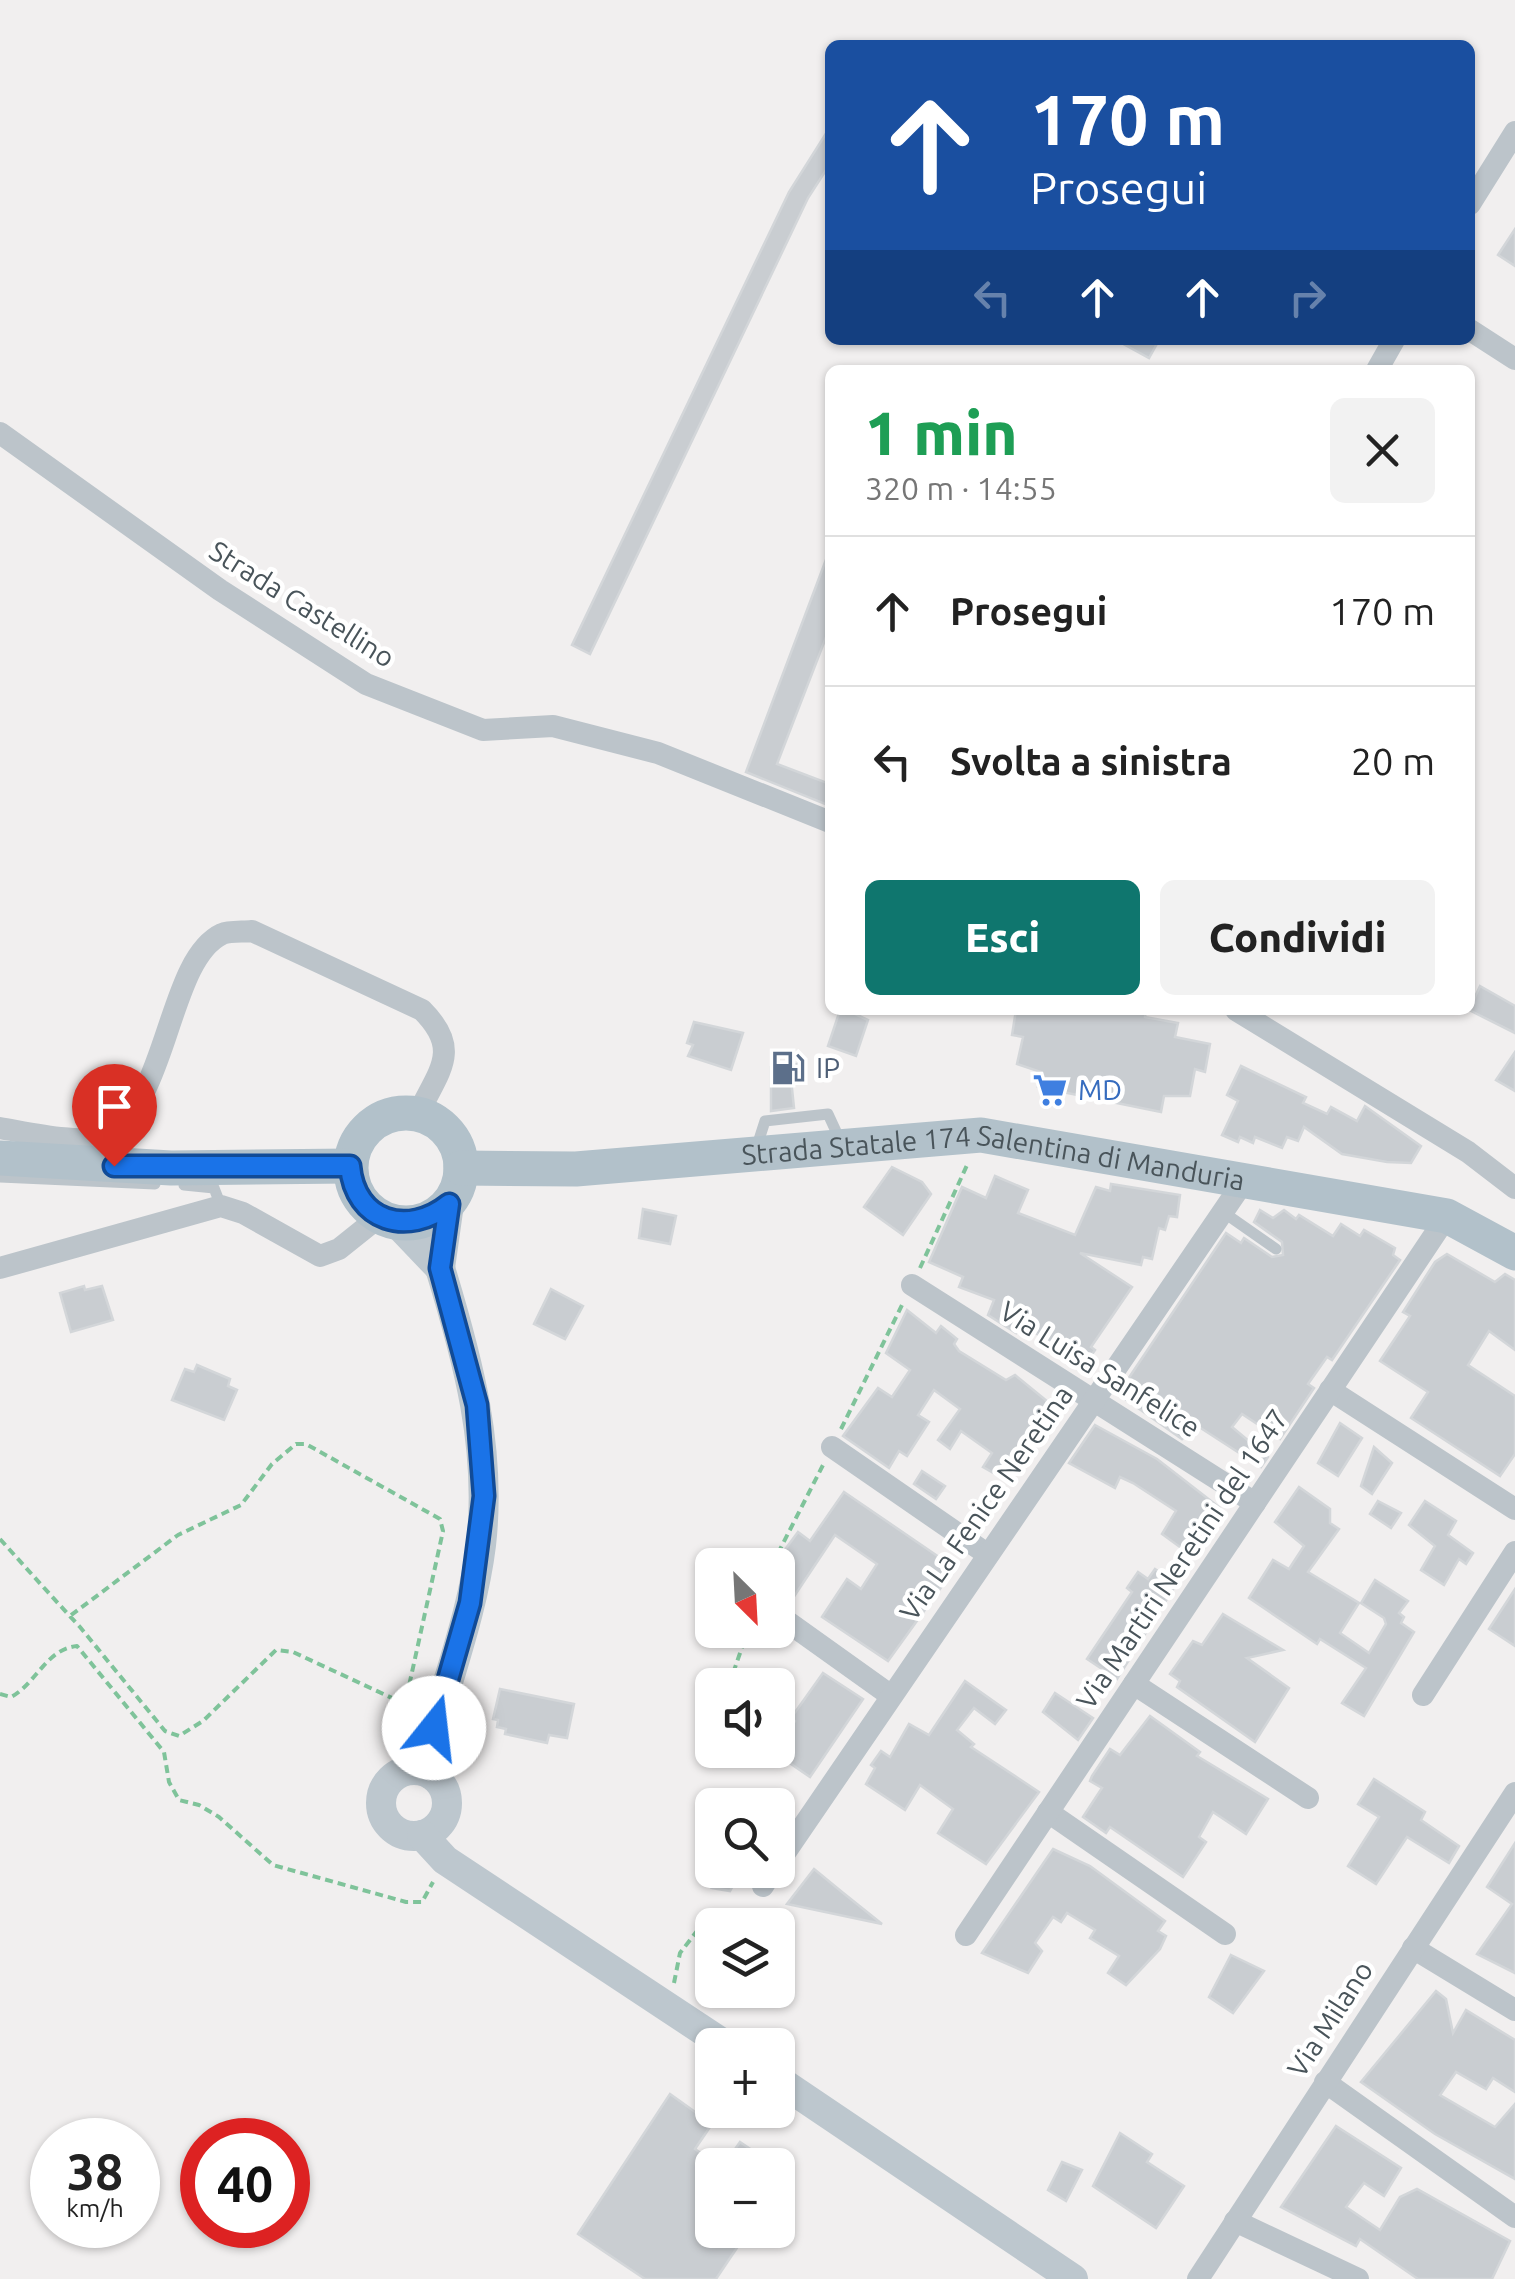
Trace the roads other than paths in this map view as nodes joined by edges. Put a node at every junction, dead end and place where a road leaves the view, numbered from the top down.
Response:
1 (1515, 132) edge
2 (1475, 196) edge
3 (1475, 333) edge
4 (1515, 359) edge
5 (0, 433) edge
6 (825, 820) edge
7 (1244, 1015) edge
8 (418, 1114) junction
9 (0, 1128) edge
10 (0, 1158) edge
11 (350, 1166) junction
12 (462, 1168) junction
13 (0, 1177) edge
14 (1246, 1178) junction
15 (1515, 1188) edge
16 (449, 1204) junction
17 (221, 1206) junction
18 (1223, 1212) junction
19 (1447, 1216) junction
20 (388, 1220) junction
21 (1276, 1249) dead end
22 (1515, 1253) edge
23 (0, 1268) edge
24 (440, 1268) junction
25 (912, 1286) road end
26 (1330, 1390) junction
27 (1093, 1400) junction
28 (832, 1448) road end
29 (1255, 1503) junction
30 (1515, 1509) edge
31 (1515, 1552) edge
32 (988, 1554) junction
33 (795, 1627) edge
34 (1134, 1684) junction
35 (1423, 1694) dead end
36 (890, 1695) junction
37 (422, 1773) junction
38 (1515, 1793) edge
39 (1308, 1798) dead end
40 (1048, 1812) junction
41 (422, 1836) junction
42 (795, 1838) edge
43 (1225, 1934) dead end
44 (966, 1935) dead end
45 (1412, 1948) junction
46 (1515, 2010) edge
47 (699, 2028) edge
48 (1325, 2082) junction
49 (795, 2092) edge
50 (1515, 2217) edge
51 (1235, 2221) junction
52 (1072, 2279) edge
53 (1198, 2279) edge
54 (1358, 2279) edge

1 - 2 street
3 - 4 street
5 - 6 street, Strada Castellino
7 - 15 street
8 - 9 street
8 - 11 main road
8 - 12 main road
10 - 11 main road
11 - 20 main road
12 - 14 main road, Strada Statale 174 Salentina di Manduria
12 - 16 main road
13 - 17 lane
14 - 18 street, Via La Fenice Neretina
14 - 19 main road, Strada Statale 174 Salentina di Manduria
16 - 20 main road
16 - 24 street
17 - 20 street
17 - 23 street
18 - 21 lane
18 - 27 street, Via La Fenice Neretina
19 - 22 main road, Strada Statale 174 Salentina di Manduria
19 - 26 street, Via Martiri Neretini del 1647
20 - 24 street
24 - 37 street
25 - 27 street, Via Luisa Sanfelice
26 - 29 street, Via Martiri Neretini del 1647
26 - 30 street
27 - 29 street, Via Luisa Sanfelice
27 - 32 street, Via La Fenice Neretina
28 - 32 street
29 - 34 street, Via Martiri Neretini del 1647
31 - 35 street
32 - 36 street, Via La Fenice Neretina
33 - 36 street
34 - 39 street
34 - 40 street, Via Martiri Neretini del 1647
36 - 42 street, Via La Fenice Neretina
37 - 41 street
37 - 41 street
38 - 45 street, Via Milano
40 - 43 street
40 - 44 street, Via Martiri Neretini del 1647
41 - 47 street
45 - 46 street
45 - 48 street, Via Milano
48 - 50 street
48 - 51 street, Via Milano
49 - 52 street
51 - 53 street, Via Milano
51 - 54 street

